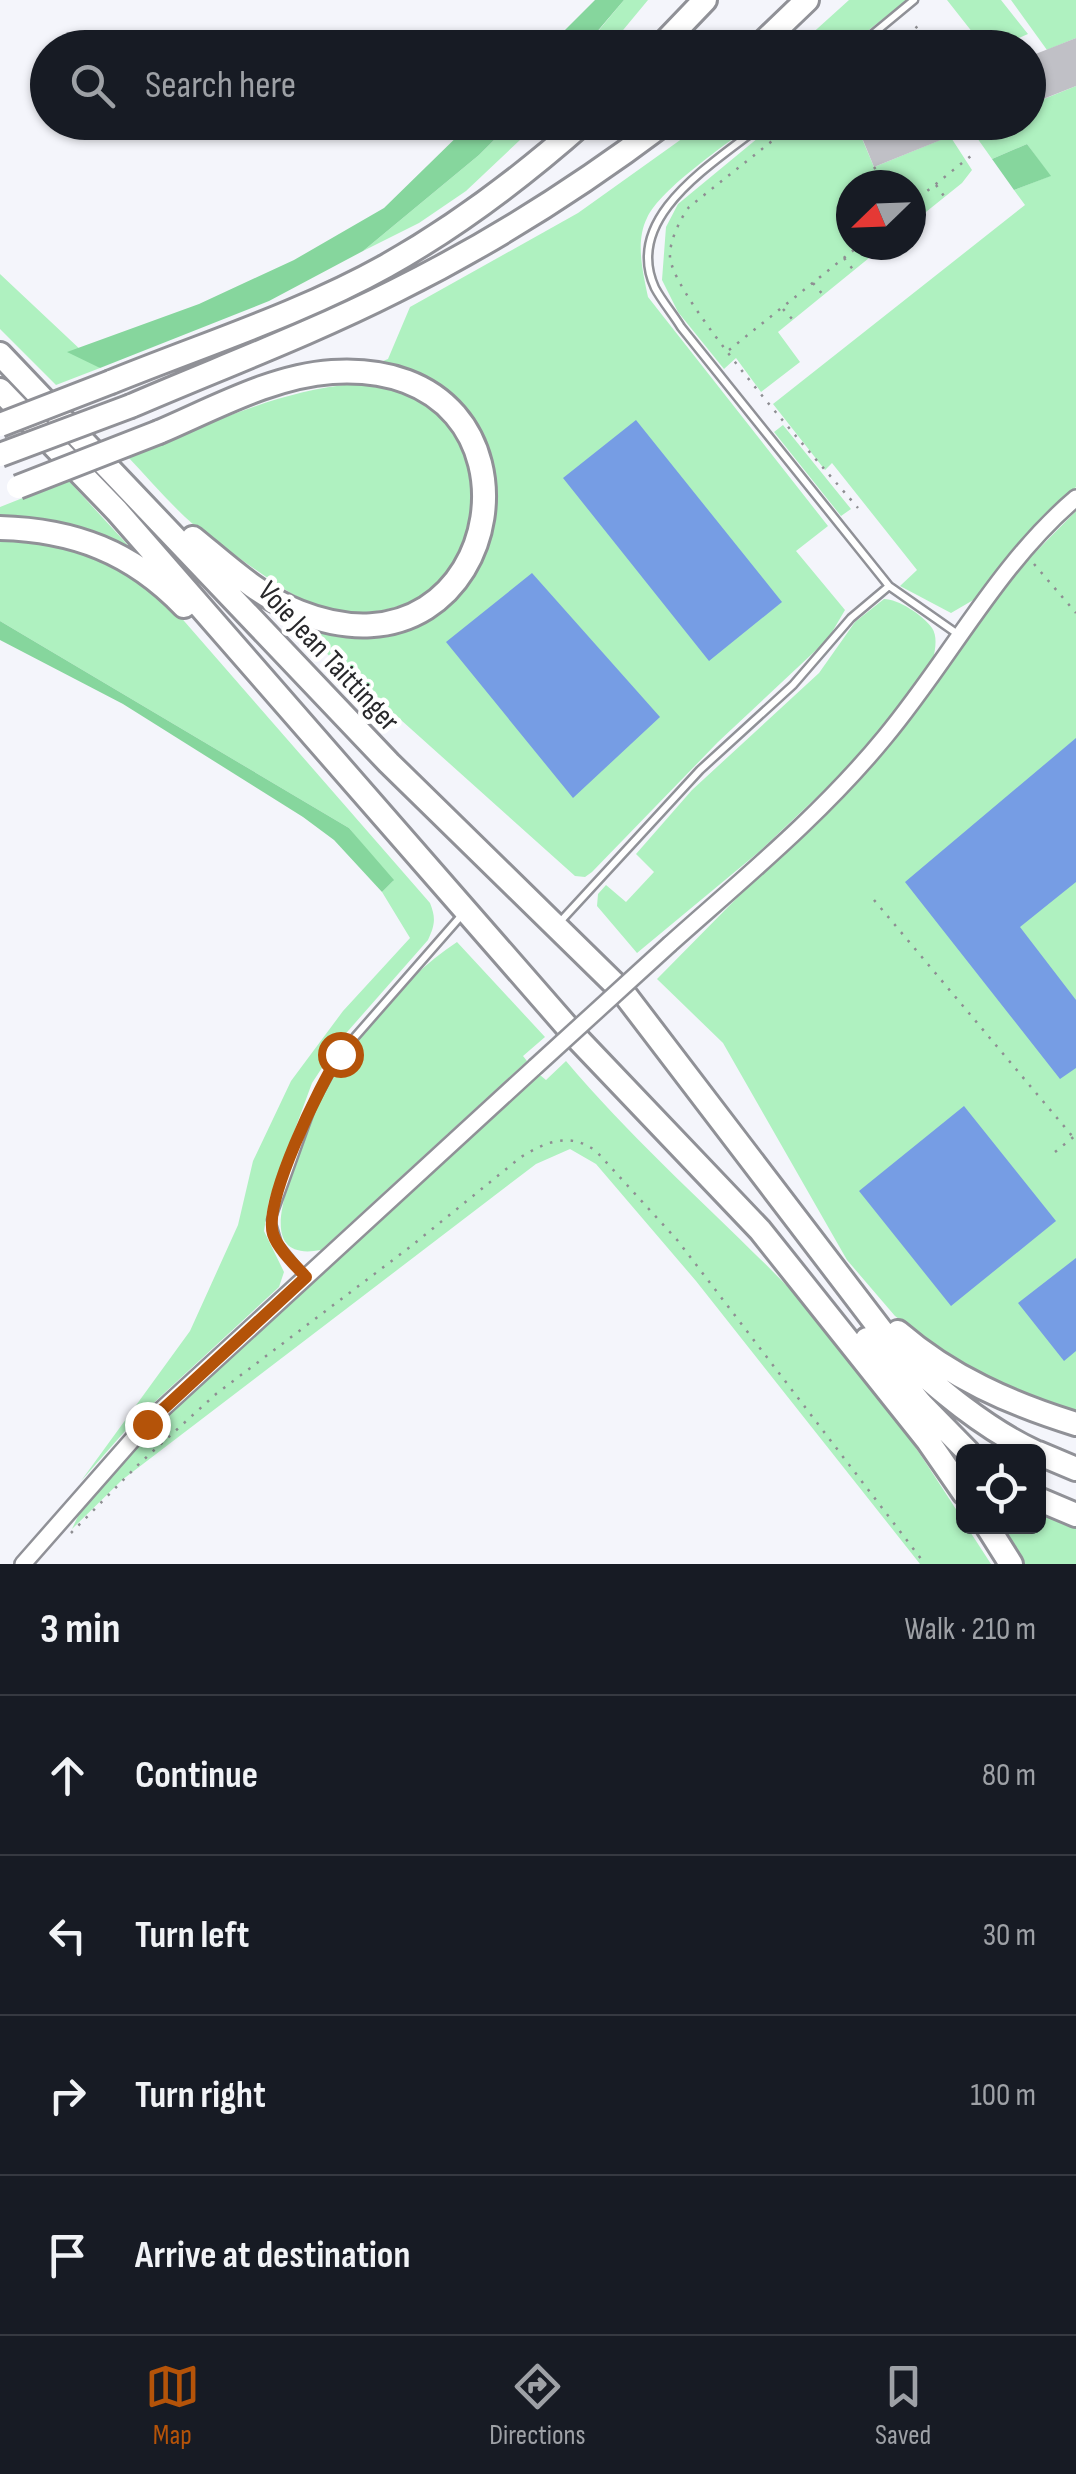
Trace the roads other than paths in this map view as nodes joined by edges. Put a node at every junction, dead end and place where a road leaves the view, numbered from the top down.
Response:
1 (705, 0) edge
2 (807, 0) edge
3 (914, 0) edge
4 (676, 30) edge
5 (776, 30) edge
6 (878, 30) edge
7 (564, 140) edge
8 (640, 140) edge
9 (743, 140) edge
10 (0, 354) edge
11 (0, 390) edge
12 (0, 425) edge
13 (0, 455) edge
14 (9, 490) edge
15 (1076, 498) edge
16 (142, 502) junction
17 (0, 528) edge
18 (888, 586) junction
19 (960, 636) junction
20 (248, 659) junction
21 (466, 911) junction
22 (556, 926) junction
23 (760, 1230) junction
24 (830, 1266) junction
25 (306, 1277) junction
26 (1076, 1424) edge
27 (960, 1444) edge
28 (1022, 1444) edge
29 (1046, 1456) edge
30 (1076, 1469) edge
31 (956, 1482) edge
32 (1046, 1502) edge
33 (1076, 1514) edge
34 (992, 1534) edge
35 (22, 1564) edge
36 (1012, 1564) edge

1 - 4 highway
2 - 5 highway
3 - 6 lane
7 - 12 highway, bridge
8 - 13 highway, bridge
9 - 18 lane
10 - 16 highway, Voie Jean Taittinger
11 - 20 highway, Voie Jean Taittinger
14 - 16 highway, bridge
15 - 19 street
16 - 22 highway, Voie Jean Taittinger
17 - 20 highway
18 - 19 lane
18 - 22 lane
19 - 25 street, bridge
20 - 21 highway, Voie Jean Taittinger
21 - 23 highway, Voie Jean Taittinger
21 - 25 lane
22 - 24 highway, Voie Jean Taittinger
23 - 27 highway
23 - 31 highway
24 - 26 highway
24 - 28 highway
25 - 35 street
29 - 30 highway
32 - 33 highway
34 - 36 highway

